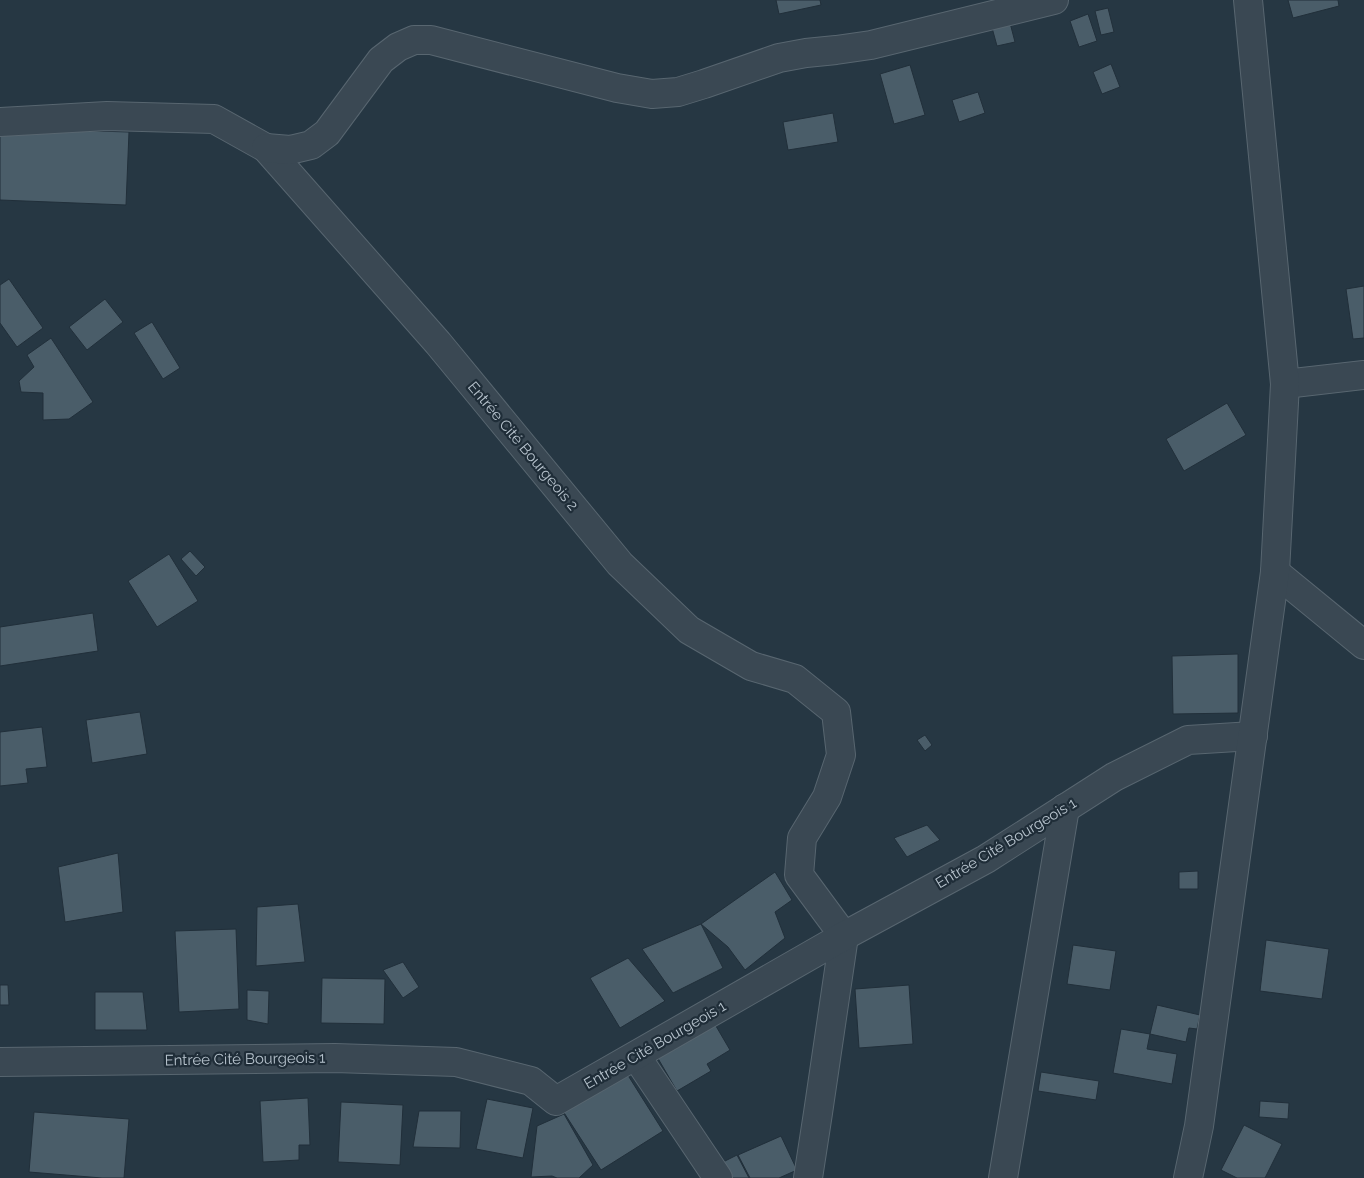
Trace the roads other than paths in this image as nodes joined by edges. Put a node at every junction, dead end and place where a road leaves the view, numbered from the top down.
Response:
1 (1054, 0) edge
2 (1248, 0) edge
3 (0, 122) edge
4 (266, 148) junction
5 (1364, 375) edge
6 (1285, 384) junction
7 (1275, 572) junction
8 (1364, 645) edge
9 (1254, 736) junction
10 (1065, 808) junction
11 (844, 936) junction
12 (636, 1056) junction
13 (0, 1062) edge
14 (718, 1178) edge
15 (808, 1178) edge
16 (1003, 1178) edge
17 (1188, 1178) edge

1 - 4 street
2 - 6 street
3 - 4 street, Entrée Cité Bourgeois 2
4 - 11 street, Entrée Cité Bourgeois 2
5 - 6 street
6 - 7 street
7 - 8 street
7 - 9 street
9 - 10 street, Entrée Cité Bourgeois 1
9 - 17 street
10 - 11 street, Entrée Cité Bourgeois 1
10 - 16 street
11 - 12 street, Entrée Cité Bourgeois 1
11 - 15 street
12 - 13 street, Entrée Cité Bourgeois 1
12 - 14 street

